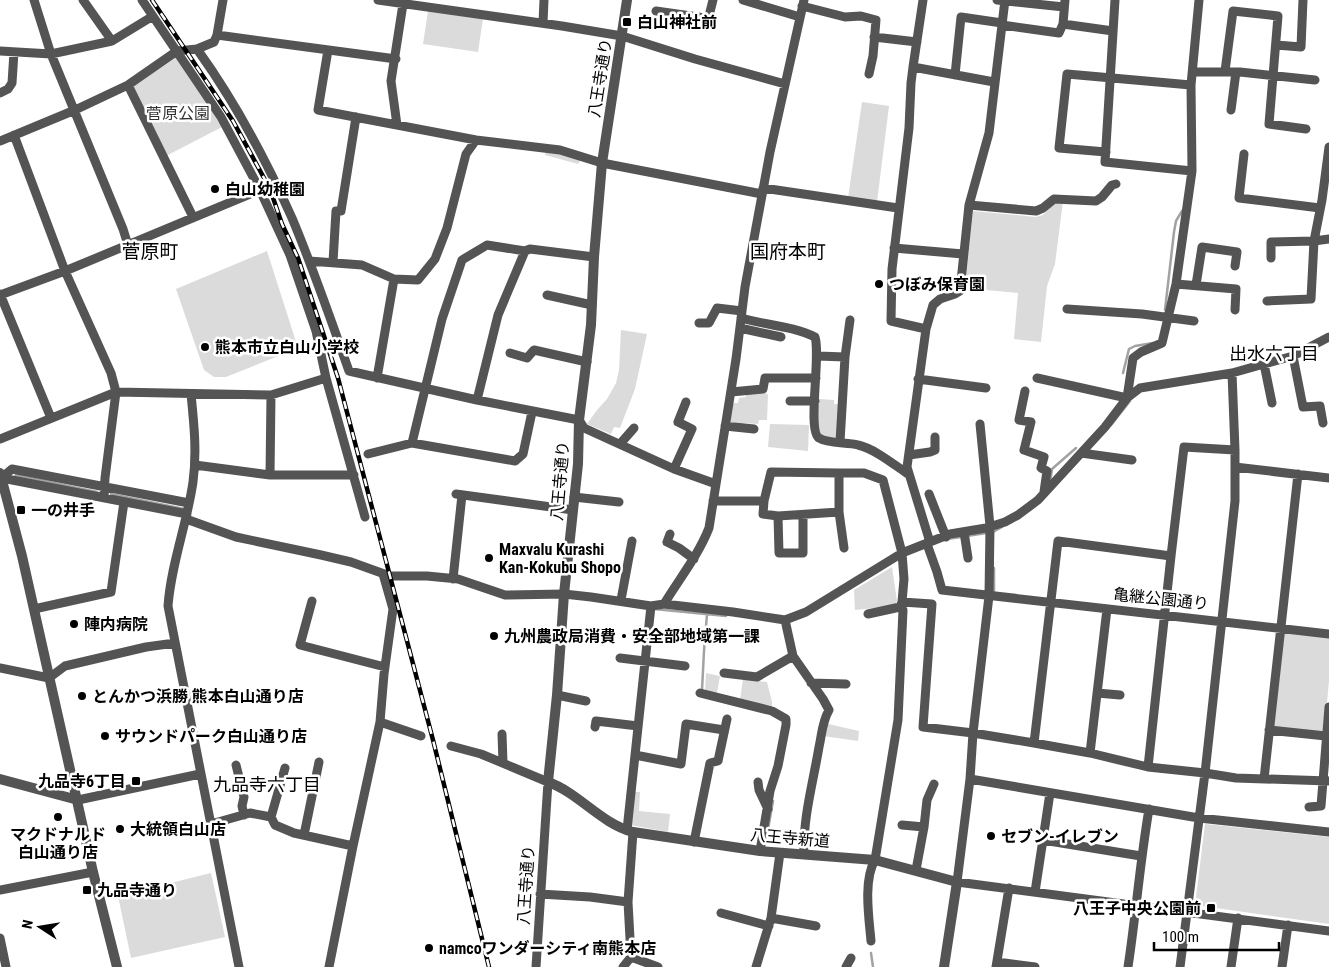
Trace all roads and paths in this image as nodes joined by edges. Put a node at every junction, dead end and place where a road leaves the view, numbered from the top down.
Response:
1 (34, 0) edge
2 (83, 0) edge
3 (142, 0) edge
4 (223, 0) edge
5 (378, 0) edge
6 (544, 0) edge
7 (627, 0) edge
8 (713, 0) edge
9 (744, 0) edge
10 (923, 0) edge
11 (1002, 0) edge
12 (1115, 0) edge
13 (1200, 0) edge
14 (1303, 0) edge
15 (803, 3) edge
16 (1065, 3) edge
17 (403, 4) junction
18 (656, 11) dead end
19 (153, 16) junction
20 (800, 17) junction
21 (543, 23) junction
22 (1002, 24) junction
23 (1063, 24) junction
24 (1113, 32) junction
25 (217, 35) junction
26 (622, 36) junction
27 (874, 36) junction
28 (112, 41) junction
29 (917, 42) junction
30 (1276, 45) junction
31 (197, 49) junction
32 (328, 50) junction
33 (0, 51) edge
34 (177, 51) junction
35 (14, 52) junction
36 (51, 54) junction
37 (396, 59) junction
38 (913, 67) junction
39 (1225, 71) junction
40 (1193, 72) junction
41 (1236, 72) junction
42 (868, 74) dead end
43 (955, 75) junction
44 (1274, 75) junction
45 (1110, 77) junction
46 (1315, 80) dead end
47 (994, 82) junction
48 (785, 84) junction
49 (128, 85) junction
50 (1191, 85) junction
51 (0, 93) edge
52 (75, 110) junction
53 (1231, 110) dead end
54 (356, 117) junction
55 (397, 125) junction
56 (1306, 129) dead end
57 (14, 135) junction
58 (476, 140) junction
59 (0, 141) edge
60 (1329, 151) edge
61 (1106, 152) junction
62 (1244, 154) dead end
63 (602, 163) junction
64 (1192, 171) junction
65 (1116, 184) dead end
66 (260, 190) junction
67 (762, 191) junction
68 (969, 205) junction
69 (898, 208) junction
70 (1320, 208) junction
71 (193, 217) junction
72 (1329, 239) edge
73 (1314, 241) junction
74 (128, 245) junction
75 (894, 248) junction
76 (525, 251) junction
77 (963, 254) junction
78 (594, 257) junction
79 (1271, 258) dead end
80 (309, 261) junction
81 (333, 262) junction
82 (1234, 266) dead end
83 (66, 271) junction
84 (394, 279) junction
85 (1176, 284) junction
86 (1196, 285) junction
87 (0, 295) edge
88 (547, 295) dead end
89 (1267, 301) dead end
90 (592, 305) junction
91 (1067, 308) dead end
92 (1235, 310) dead end
93 (742, 315) junction
94 (1169, 319) junction
95 (850, 320) dead end
96 (1194, 321) dead end
97 (699, 323) dead end
98 (740, 328) junction
99 (926, 329) junction
100 (781, 337) dead end
101 (1329, 337) edge
102 (510, 353) dead end
103 (818, 356) junction
104 (1293, 356) junction
105 (845, 357) junction
106 (587, 362) junction
107 (1264, 364) junction
108 (1232, 373) junction
109 (326, 378) junction
110 (377, 378) junction
111 (816, 378) junction
112 (918, 378) junction
113 (1037, 378) dead end
114 (426, 388) junction
115 (986, 388) dead end
116 (1025, 391) dead end
117 (116, 392) junction
118 (731, 392) junction
119 (191, 394) junction
120 (271, 395) junction
121 (1127, 398) junction
122 (477, 400) junction
123 (790, 401) dead end
124 (815, 401) junction
125 (686, 402) dead end
126 (1272, 403) dead end
127 (532, 412) junction
128 (51, 418) junction
129 (579, 420) junction
130 (1323, 423) dead end
131 (980, 424) dead end
132 (725, 426) junction
133 (634, 428) dead end
134 (754, 429) dead end
135 (935, 437) dead end
136 (0, 438) edge
137 (840, 442) junction
138 (412, 443) junction
139 (620, 444) junction
140 (1235, 450) junction
141 (1081, 453) junction
142 (368, 454) dead end
143 (909, 455) junction
144 (1132, 460) dead end
145 (195, 465) junction
146 (1235, 467) junction
147 (674, 469) junction
148 (839, 472) junction
149 (908, 474) junction
150 (1298, 474) junction
151 (270, 475) junction
152 (354, 475) junction
153 (1, 476) edge
154 (1329, 478) edge
155 (716, 484) junction
156 (106, 486) junction
157 (1044, 492) junction
158 (929, 494) dead end
159 (574, 497) junction
160 (104, 498) junction
161 (713, 501) junction
162 (764, 501) junction
163 (124, 502) junction
164 (619, 502) dead end
165 (189, 503) junction
166 (573, 510) junction
167 (838, 512) junction
168 (803, 515) junction
169 (778, 516) junction
170 (186, 517) junction
171 (365, 517) dead end
172 (990, 526) junction
173 (964, 532) junction
174 (670, 534) dead end
175 (946, 536) junction
176 (632, 541) dead end
177 (927, 544) junction
178 (844, 548) dead end
179 (902, 553) junction
180 (1171, 556) junction
181 (968, 558) dead end
182 (694, 559) junction
183 (383, 574) junction
184 (453, 579) junction
185 (942, 590) junction
186 (564, 594) junction
187 (989, 596) junction
188 (621, 600) junction
189 (312, 601) dead end
190 (1051, 602) junction
191 (664, 604) junction
192 (932, 604) junction
193 (901, 605) junction
194 (651, 606) junction
195 (34, 609) junction
196 (1107, 609) junction
197 (868, 614) dead end
198 (1164, 615) junction
199 (785, 620) junction
200 (1221, 621) junction
201 (1280, 628) junction
202 (1329, 634) edge
203 (175, 643) junction
204 (793, 656) junction
205 (620, 658) dead end
206 (645, 660) junction
207 (685, 666) dead end
208 (385, 667) junction
209 (0, 668) edge
210 (724, 673) dead end
211 (49, 678) junction
212 (811, 683) junction
213 (846, 684) dead end
214 (700, 693) dead end
215 (1097, 693) junction
216 (557, 695) junction
217 (1120, 696) dead end
218 (586, 701) dead end
219 (1329, 708) edge
220 (727, 719) dead end
221 (380, 722) junction
222 (1328, 725) edge
223 (638, 726) junction
224 (595, 727) dead end
225 (724, 730) junction
226 (1270, 730) junction
227 (974, 733) junction
228 (502, 734) dead end
229 (421, 736) dead end
230 (1326, 736) junction
231 (1034, 743) junction
232 (451, 746) dead end
233 (1090, 753) junction
234 (635, 755) junction
235 (319, 762) dead end
236 (503, 763) junction
237 (236, 765) dead end
238 (1148, 767) junction
239 (285, 768) dead end
240 (1205, 773) junction
241 (200, 774) junction
242 (0, 779) edge
243 (970, 779) junction
244 (1264, 779) junction
245 (1326, 780) edge
246 (548, 782) junction
247 (758, 782) dead end
248 (934, 784) dead end
249 (1050, 793) junction
250 (78, 800) junction
251 (1309, 807) dead end
252 (768, 809) junction
253 (1149, 809) junction
254 (244, 815) junction
255 (271, 817) junction
256 (1199, 818) junction
257 (211, 824) junction
258 (902, 825) dead end
259 (924, 827) junction
260 (630, 831) junction
261 (1329, 832) edge
262 (304, 836) junction
263 (1043, 840) junction
264 (694, 842) junction
265 (353, 846) junction
266 (760, 851) junction
267 (780, 852) junction
268 (804, 854) junction
269 (1142, 856) junction
270 (874, 860) junction
271 (916, 870) junction
272 (93, 872) junction
273 (957, 882) junction
274 (1009, 888) junction
275 (0, 890) edge
276 (1035, 892) junction
277 (540, 894) junction
278 (628, 902) junction
279 (1137, 906) junction
280 (1188, 912) junction
281 (721, 913) dead end
282 (1238, 918) junction
283 (770, 922) junction
284 (1288, 925) junction
285 (816, 926) dead end
286 (1329, 931) edge
287 (0, 938) edge
288 (871, 941) dead end
289 (631, 957) junction
290 (851, 958) dead end
291 (996, 964) edge
292 (6, 967) edge
293 (117, 967) edge
294 (239, 967) edge
295 (329, 967) edge
296 (536, 967) edge
297 (623, 967) edge
298 (658, 967) edge
299 (756, 967) edge
300 (846, 967) edge
301 (944, 967) edge
302 (1035, 967) edge
303 (1128, 967) edge
304 (1180, 967) edge
305 (1231, 967) edge
306 (1282, 967) edge

1 - 36 street
2 - 28 street
3 - 19 street
4 - 25 street
5 - 17 street
6 - 21 street
7 - 26 street, 八王寺通り
8 - 18 street
9 - 20 street
10 - 29 street
11 - 16 street
11 - 22 street
12 - 24 street
13 - 40 street
14 - 30 street
15 - 20 street
15 - 27 street
16 - 23 street
17 - 21 street
17 - 37 street
19 - 28 street
19 - 34 street
20 - 48 street
21 - 26 street
22 - 23 street
22 - 43 street
22 - 47 street
23 - 24 street
24 - 45 street
25 - 31 street
25 - 32 street
26 - 48 street
26 - 63 street, 八王寺通り
27 - 29 street
27 - 42 street
28 - 36 street
29 - 38 street
30 - 39 street
30 - 44 street
31 - 34 street
31 - 80 street
32 - 37 street
32 - 54 street
33 - 35 street
34 - 49 street
34 - 66 street
35 - 36 street
35 - 51 street
36 - 52 street
37 - 55 street
38 - 43 street
38 - 69 street
39 - 40 street
39 - 41 street
40 - 50 street
41 - 44 street
41 - 53 street
43 - 47 street
44 - 46 street
44 - 56 street
45 - 50 street
45 - 61 street
45 - 61 street
47 - 68 street
48 - 67 street
49 - 52 street
49 - 71 street
50 - 64 street
52 - 57 street
52 - 74 street
54 - 55 street
54 - 81 street
55 - 58 street
57 - 59 street
57 - 83 street
58 - 63 street
58 - 84 street
60 - 70 street
61 - 64 street
62 - 70 street
63 - 67 street
63 - 78 street, 八王寺通り
64 - 85 street
65 - 68 street
66 - 71 street
66 - 109 street
67 - 69 street
67 - 93 street
68 - 77 street
69 - 75 street
70 - 73 street
71 - 74 street
72 - 73 street
73 - 79 street
73 - 89 street
74 - 83 street
75 - 77 street
75 - 99 street
76 - 78 street
76 - 114 street
76 - 122 street
77 - 99 street
78 - 90 street, 八王寺通り
80 - 81 street
80 - 110 street
81 - 84 street
82 - 86 street
83 - 87 street
83 - 117 street
84 - 110 street
85 - 86 street
85 - 94 street
86 - 92 street
87 - 128 street
88 - 90 street
90 - 106 street, 八王寺通り
91 - 94 street
93 - 97 street
93 - 98 street
93 - 103 street
94 - 96 street
94 - 121 street
95 - 105 street
98 - 100 street
98 - 118 street
99 - 112 street
101 - 104 street
102 - 106 street
103 - 105 street
103 - 111 street
104 - 107 street
104 - 130 street
105 - 137 street
106 - 129 street, 八王寺通り
107 - 108 street
107 - 126 street
108 - 121 street
108 - 140 street
109 - 120 street
109 - 152 street
110 - 114 street
111 - 118 street
111 - 124 street
112 - 115 street
112 - 143 street
113 - 121 street
114 - 122 street
114 - 138 street
116 - 157 street
117 - 119 street
117 - 128 street
117 - 156 street
118 - 132 street
119 - 120 street
119 - 145 street
120 - 151 street
121 - 141 street
122 - 127 street
123 - 124 street
124 - 137 street
125 - 147 street
127 - 129 street
127 - 138 street
128 - 136 street
129 - 139 street
129 - 159 street, 八王寺通り
131 - 172 street
132 - 134 street
132 - 155 street
133 - 139 street
135 - 143 street
137 - 149 street
138 - 142 street
139 - 147 street
140 - 146 street
140 - 180 street
141 - 144 street
141 - 157 street
143 - 149 street
145 - 151 street
145 - 165 street
146 - 150 street
146 - 200 street
147 - 155 street
148 - 162 street
148 - 167 street
148 - 179 street
149 - 177 street
150 - 154 street
150 - 201 street
151 - 152 street
152 - 171 street
153 - 156 street
153 - 160 street
153 - 195 street
155 - 161 street
156 - 160 street
156 - 165 street
157 - 172 street
158 - 175 street
159 - 164 street
159 - 166 street, 八王寺通り
160 - 163 street
161 - 162 street
161 - 182 street
162 - 169 street
163 - 170 street
163 - 195 street
165 - 170 street
166 - 184 street
166 - 186 street, 八王寺通り
167 - 168 street
167 - 178 street
168 - 169 street
168 - 169 street
170 - 183 street
170 - 203 street
172 - 173 street
172 - 187 street
173 - 175 street
173 - 181 street
174 - 182 street
175 - 177 street
176 - 188 street
177 - 179 street
177 - 185 street
179 - 193 street
179 - 199 street
180 - 190 street
180 - 198 street
182 - 191 street
183 - 184 street
183 - 208 street
184 - 186 street
185 - 187 street, 亀継公園通り
185 - 192 street
186 - 188 street
186 - 216 street, 八王寺通り
187 - 190 street, 亀継公園通り
187 - 227 street
188 - 194 street
189 - 208 street
190 - 196 street, 亀継公園通り
190 - 231 street
191 - 194 street
191 - 199 street
192 - 193 street
192 - 227 street
193 - 197 street
193 - 270 street
194 - 206 street
195 - 211 street
196 - 198 street, 亀継公園通り
196 - 215 street
198 - 200 street, 亀継公園通り
198 - 238 street
199 - 204 street
200 - 201 street, 亀継公園通り
200 - 240 street
201 - 202 street, 亀継公園通り
201 - 226 street
203 - 211 street
203 - 241 street
204 - 210 street
204 - 212 street
205 - 206 street
206 - 207 street
206 - 223 street
208 - 221 street
209 - 211 street
211 - 250 street
212 - 213 street
212 - 268 street
214 - 252 street
215 - 217 street
215 - 233 street
216 - 218 street
216 - 246 street, 八王寺通り
219 - 222 street
220 - 225 street
221 - 229 street
221 - 265 street
222 - 230 street
223 - 224 street
223 - 234 street
225 - 234 street
225 - 264 street
226 - 230 street
226 - 244 street
227 - 231 street
227 - 243 street
228 - 236 street
230 - 245 street
231 - 233 street
232 - 236 street
233 - 238 street
234 - 260 street
235 - 262 street
236 - 246 street
237 - 254 street
238 - 240 street
239 - 255 street
240 - 244 street
240 - 256 street
241 - 250 street
241 - 257 street
242 - 250 street
243 - 249 street
243 - 273 street
244 - 245 street
245 - 251 street
246 - 260 street, 八王寺新道
246 - 277 street, 八王寺通り
247 - 252 street
248 - 259 street
249 - 253 street
249 - 263 street
250 - 272 street
252 - 266 street
253 - 256 street
253 - 269 street
254 - 255 street
254 - 257 street
255 - 262 street
256 - 261 street
256 - 280 street
257 - 294 street
258 - 259 street
259 - 271 street
260 - 264 street, 八王寺新道
260 - 278 street
262 - 265 street
263 - 269 street
263 - 276 street
264 - 266 street, 八王寺新道
265 - 295 street
266 - 267 street, 八王寺新道
267 - 268 street, 八王寺新道
267 - 283 street
268 - 270 street, 八王寺新道
269 - 279 street
270 - 271 street, 八王寺新道
270 - 288 street
271 - 273 street, 八王寺新道
272 - 275 street
272 - 293 street
273 - 274 street
273 - 301 street
274 - 276 street
274 - 291 street
276 - 279 street
277 - 278 street
277 - 296 street, 八王寺通り
278 - 289 street
279 - 280 street
279 - 303 street
280 - 282 street
280 - 304 street
281 - 283 street
282 - 284 street
282 - 305 street
283 - 285 street
283 - 299 street
284 - 286 street
284 - 306 street
287 - 292 street
289 - 297 street
289 - 298 street
290 - 300 street
291 - 302 street

